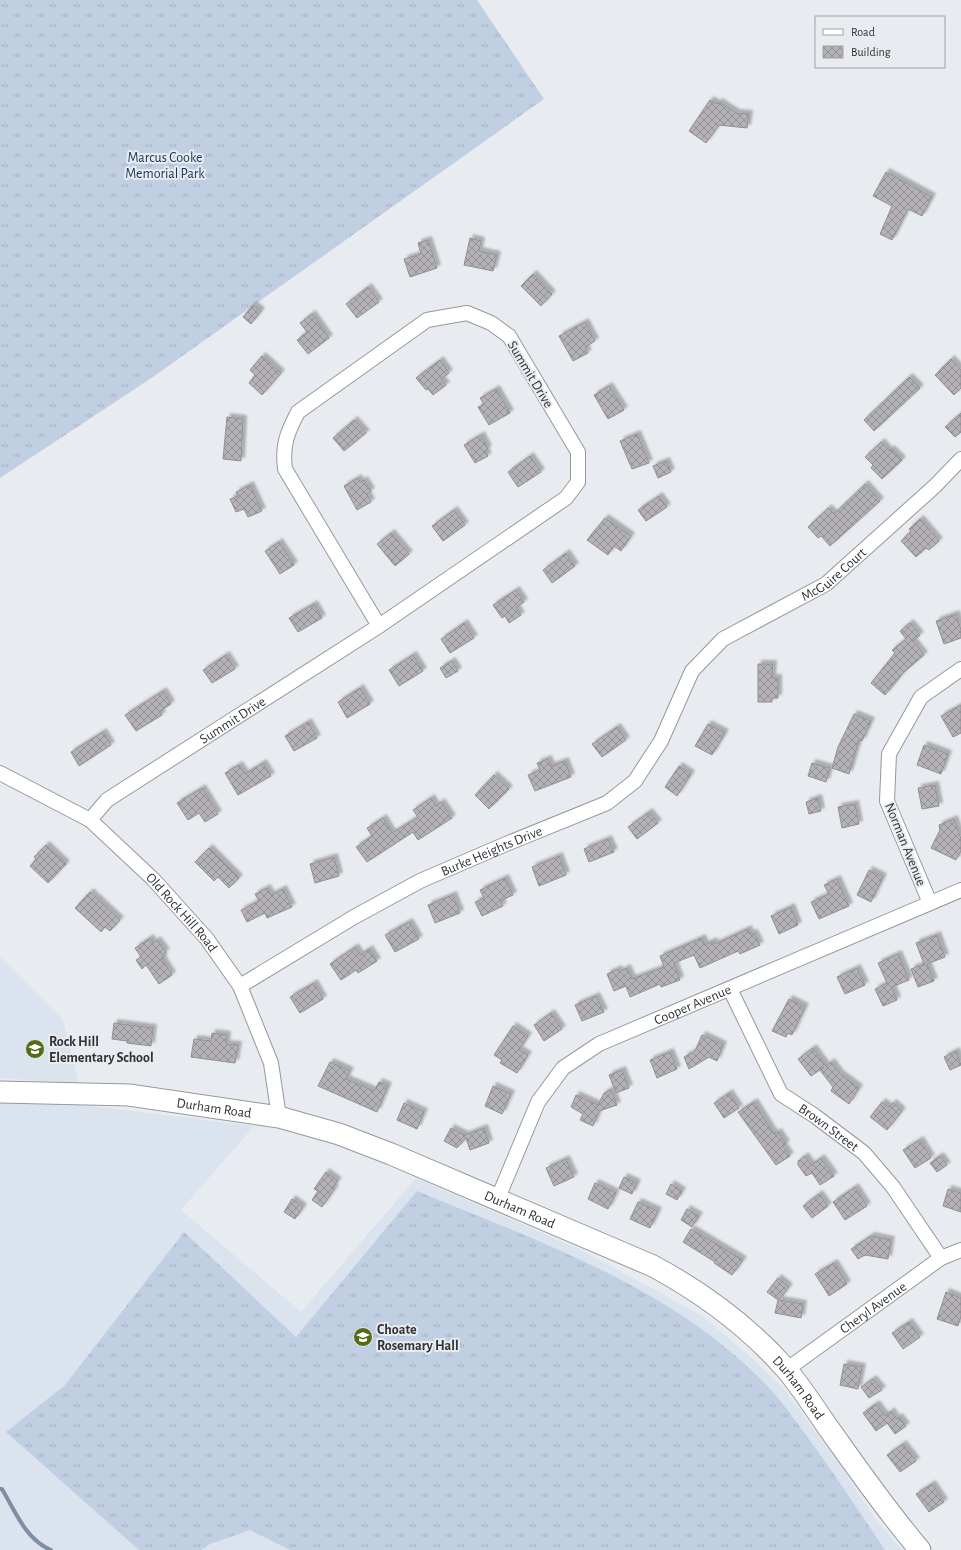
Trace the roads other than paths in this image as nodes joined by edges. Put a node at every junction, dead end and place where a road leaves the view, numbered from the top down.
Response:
1 (961, 459) edge
2 (379, 626) junction
3 (961, 669) edge
4 (692, 671) joint
5 (0, 773) edge
6 (90, 820) junction
7 (961, 890) edge
8 (930, 902) junction
9 (240, 986) junction
10 (730, 989) junction
11 (0, 1092) edge
12 (279, 1117) junction
13 (498, 1198) junction
14 (961, 1250) edge
15 (941, 1258) junction
16 (786, 1370) junction
17 (920, 1550) edge

1 - 4 street, McGuire Court
2 - 2 street, Summit Drive
2 - 6 street, Summit Drive
3 - 8 street, Norman Avenue
4 - 9 street, Burke Heights Drive
5 - 6 street, Old Rock Hill Road
6 - 9 street, Old Rock Hill Road
7 - 8 street, Cooper Avenue
8 - 10 street, Cooper Avenue
9 - 12 street, Old Rock Hill Road
10 - 13 street, Cooper Avenue
10 - 15 street, Brown Street
11 - 12 main road, Durham Road
12 - 13 main road, Durham Road
13 - 16 main road, Durham Road
14 - 15 street, Cheryl Avenue
15 - 16 street, Cheryl Avenue
16 - 17 main road, Durham Road

